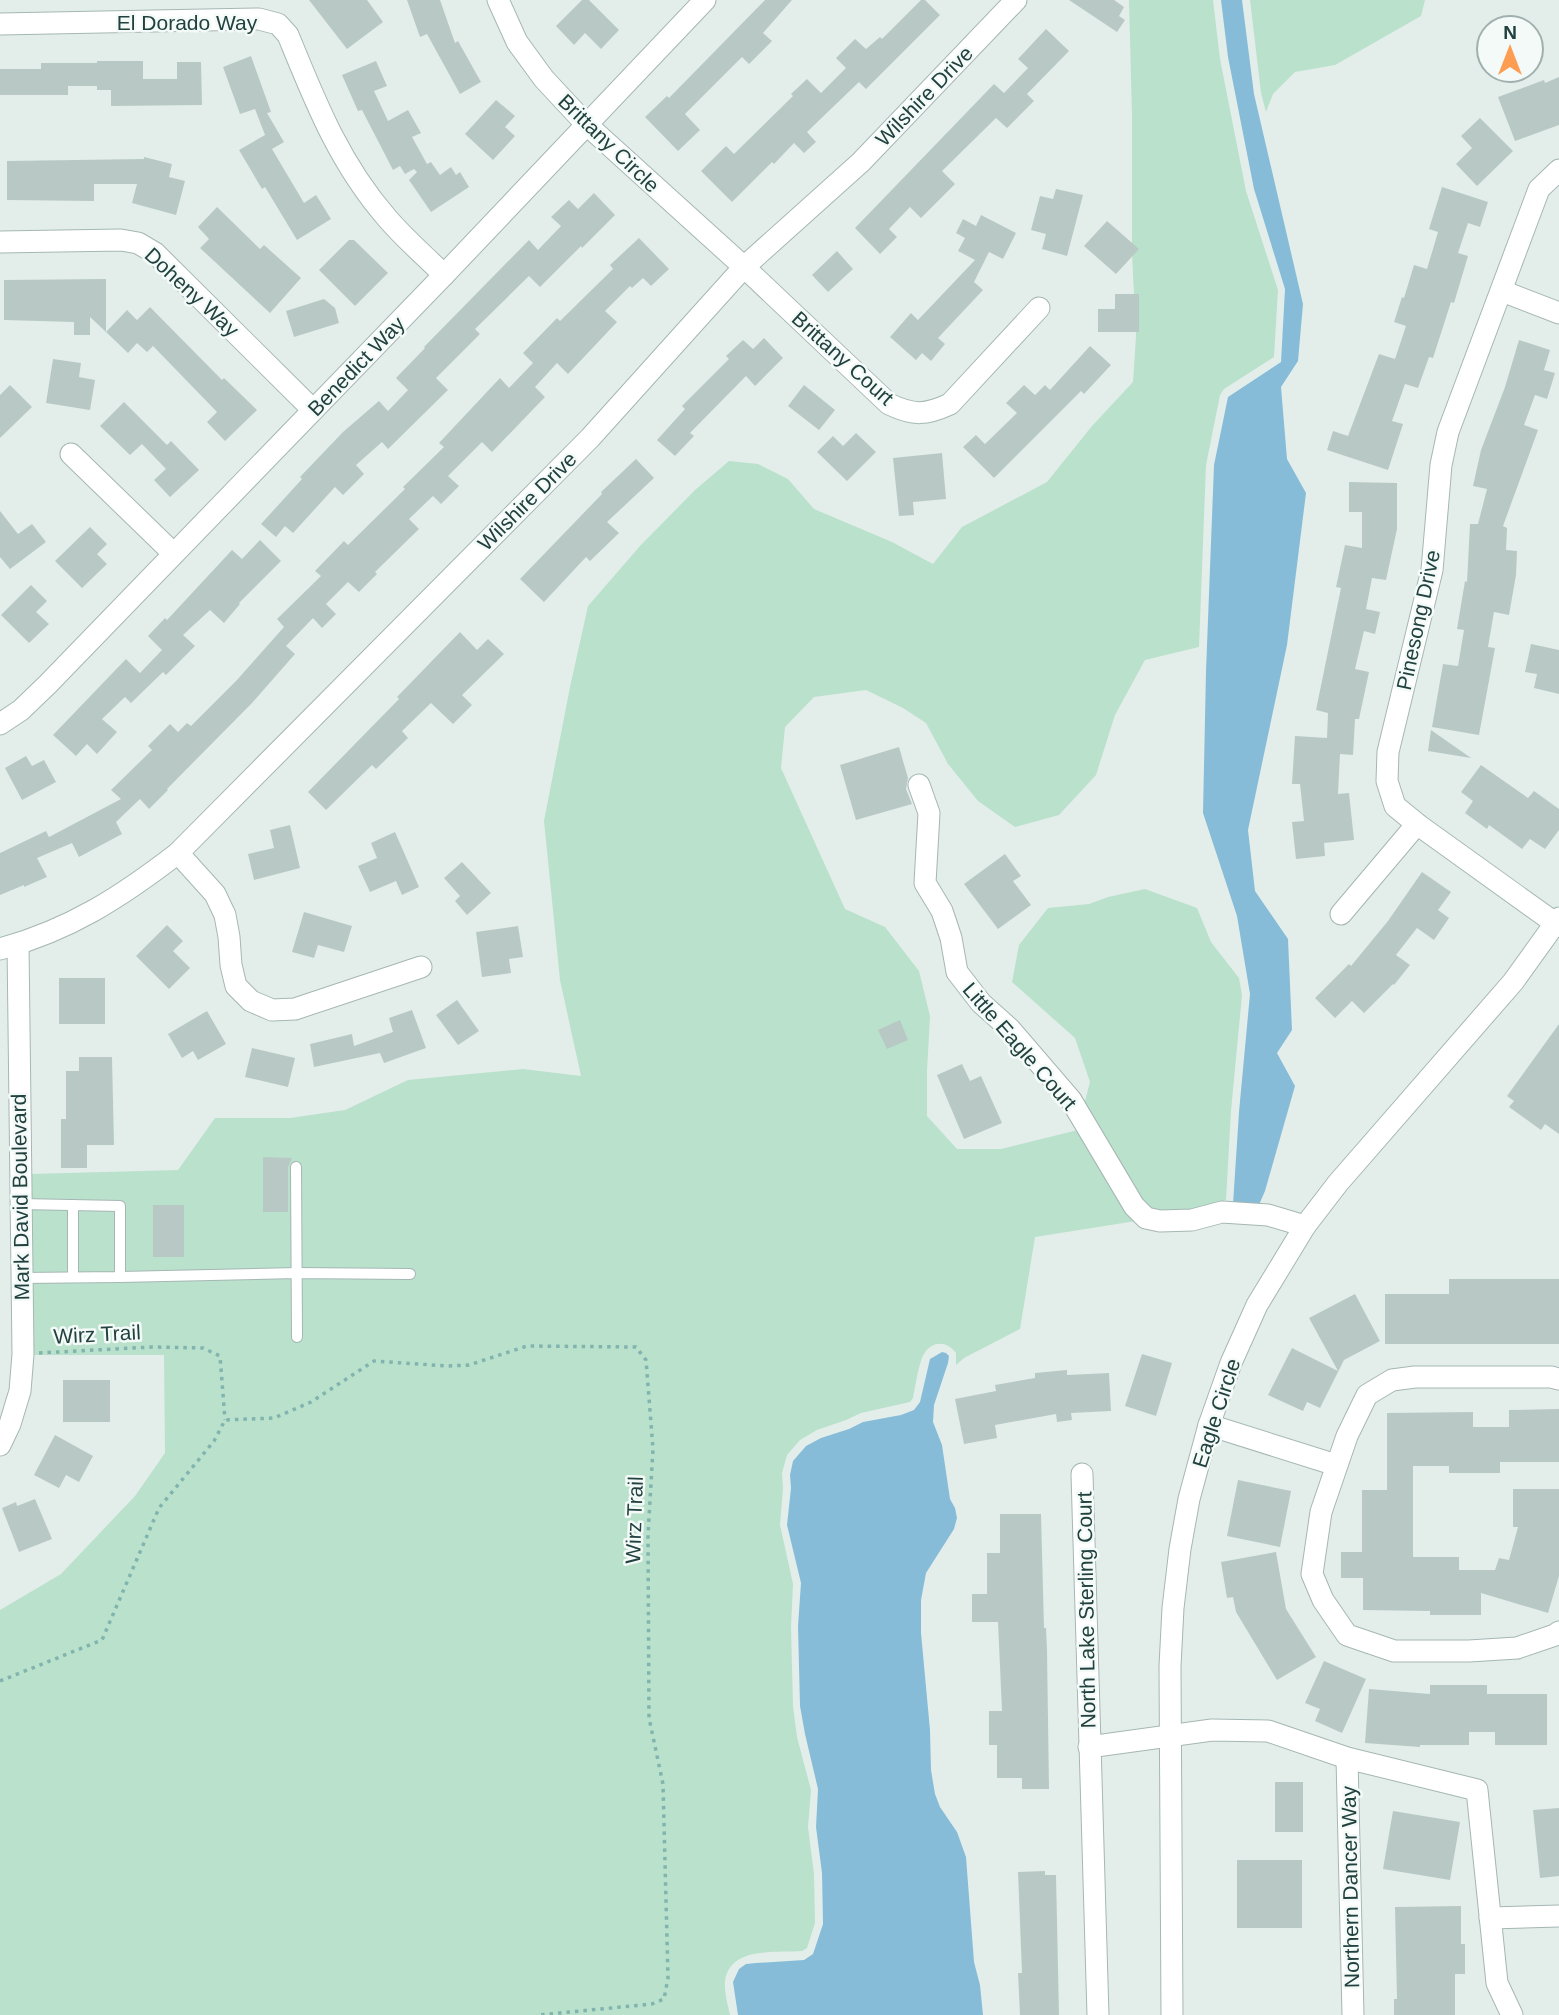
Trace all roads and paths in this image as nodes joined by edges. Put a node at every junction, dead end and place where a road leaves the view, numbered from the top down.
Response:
1 (498, 0) edge
2 (705, 0) edge
3 (1016, 0) edge
4 (0, 24) edge
5 (586, 124) junction
6 (1559, 170) edge
7 (0, 242) edge
8 (744, 267) junction
9 (444, 275) junction
10 (1502, 291) junction
11 (1039, 307) dead end
12 (1559, 313) edge
13 (313, 410) junction
14 (71, 454) dead end
15 (173, 553) junction
16 (0, 724) edge
17 (919, 785) dead end
18 (1417, 824) junction
19 (178, 853) junction
20 (1341, 914) dead end
21 (1558, 922) edge
22 (9, 947) edge
23 (421, 967) dead end
24 (296, 1167) dead end
25 (20, 1204) junction
26 (73, 1205) junction
27 (1305, 1226) junction
28 (297, 1273) junction
29 (410, 1274) dead end
30 (73, 1277) junction
31 (120, 1277) junction
32 (21, 1279) junction
33 (297, 1337) dead end
34 (35, 1354) dead end
35 (1559, 1379) edge
36 (225, 1420) junction
37 (1209, 1424) junction
38 (0, 1445) edge
39 (1336, 1465) junction
40 (1082, 1474) dead end
41 (1559, 1632) edge
42 (0, 1681) edge
43 (1171, 1735) junction
44 (1089, 1747) junction
45 (1347, 1758) junction
46 (1559, 1916) edge
47 (1490, 1918) junction
48 (539, 2015) edge
49 (1098, 2015) edge
50 (1172, 2015) edge
51 (1353, 2015) edge
52 (1512, 2015) edge

1 - 5 street, Brittany Circle
2 - 5 street, Benedict Way
3 - 8 street, Wilshire Drive
4 - 9 street, El Dorado Way
5 - 8 street, Brittany Circle
5 - 9 street, Benedict Way
6 - 10 street, Pinesong Drive
7 - 13 street, Doheny Way
8 - 11 street, Brittany Court
8 - 19 street, Wilshire Drive
9 - 13 street, Benedict Way
10 - 12 street
10 - 18 street, Pinesong Drive
13 - 15 street, Benedict Way
14 - 15 street
15 - 16 street, Benedict Way
17 - 27 street, Little Eagle Court
18 - 20 street
18 - 21 street, Pinesong Drive
19 - 22 street, Wilshire Drive
19 - 23 street
21 - 27 street, Eagle Circle
22 - 25 street, Mark David Boulevard
24 - 28 lane
25 - 26 lane
25 - 32 street, Mark David Boulevard
26 - 30 lane
26 - 31 lane
27 - 37 street, Eagle Circle
28 - 29 lane
28 - 31 lane
28 - 33 lane
30 - 31 lane
30 - 32 lane
32 - 38 street, Mark David Boulevard
34 - 36 path, Wirz Trail
35 - 39 street
36 - 42 path
36 - 48 path, Wirz Trail
37 - 39 street
37 - 43 street, Eagle Circle
39 - 41 street
40 - 44 street, North Lake Sterling Court
43 - 44 street
43 - 45 street
43 - 50 street, Eagle Circle
44 - 49 street, North Lake Sterling Court
45 - 47 street
45 - 51 street, Northern Dancer Way
46 - 47 street
47 - 52 street

